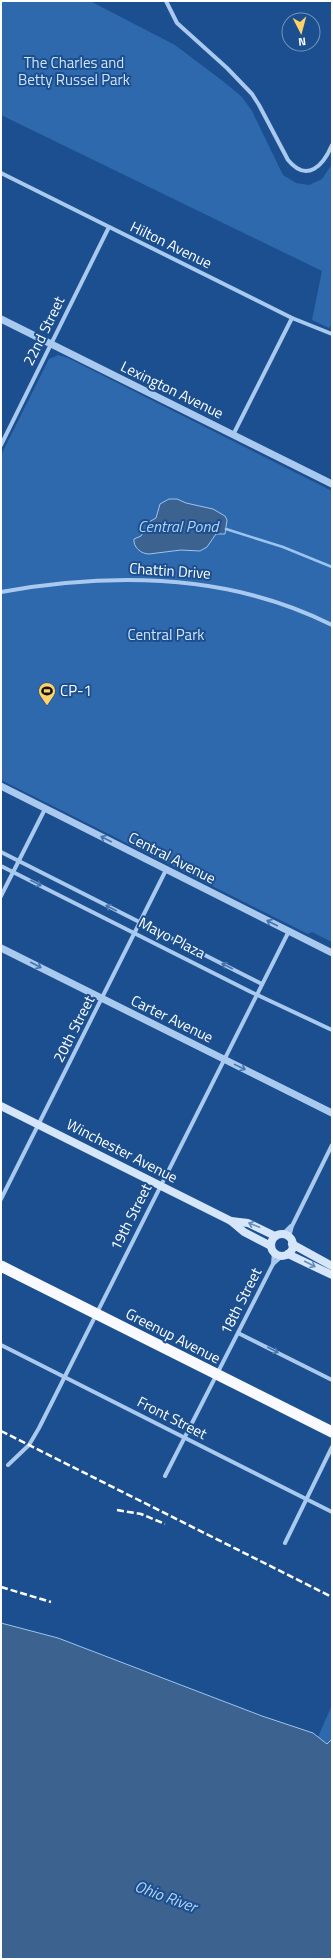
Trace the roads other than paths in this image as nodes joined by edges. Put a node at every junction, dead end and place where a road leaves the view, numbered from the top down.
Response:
1 (166, 1) edge
2 (332, 145) edge
3 (1, 173) edge
4 (109, 228) junction
5 (292, 318) junction
6 (1, 319) edge
7 (332, 334) edge
8 (51, 344) junction
9 (233, 434) junction
10 (1, 445) edge
11 (332, 484) edge
12 (1, 592) edge
13 (332, 625) edge
14 (1, 786) edge
15 (45, 809) junction
16 (1, 852) edge
17 (19, 861) junction
18 (1, 866) edge
19 (166, 870) junction
20 (14, 872) junction
21 (1, 896) edge
22 (140, 922) junction
23 (288, 931) junction
24 (135, 933) junction
25 (1, 948) edge
26 (332, 953) edge
27 (262, 984) junction
28 (257, 994) junction
29 (102, 999) junction
30 (332, 1030) edge
31 (223, 1059) junction
32 (1, 1106) edge
33 (332, 1113) edge
34 (39, 1125) junction
35 (332, 1146) edge
36 (160, 1186) junction
37 (1, 1199) edge
38 (231, 1221) junction
39 (292, 1226) junction
40 (285, 1238) junction
41 (272, 1249) junction
42 (285, 1255) junction
43 (273, 1264) junction
44 (1, 1266) edge
45 (332, 1266) edge
46 (332, 1275) edge
47 (96, 1314) junction
48 (238, 1333) junction
49 (1, 1345) edge
50 (217, 1375) junction
51 (64, 1377) junction
52 (332, 1380) edge
53 (332, 1432) edge
54 (184, 1437) junction
55 (332, 1446) edge
56 (8, 1465) dead end
57 (165, 1476) dead end
58 (306, 1499) junction
59 (332, 1512) edge
60 (285, 1543) dead end

1 - 2 street
3 - 4 street, Hilton Avenue
4 - 5 street, Hilton Avenue
4 - 8 street, 22nd Street
5 - 7 street, Hilton Avenue
5 - 9 street
6 - 8 street, Lexington Avenue
8 - 9 street, Lexington Avenue
8 - 10 street, 22nd Street
9 - 11 street, Lexington Avenue
12 - 13 street, Chattin Drive
14 - 15 street, Central Avenue
15 - 17 street
19 -> 15 street, Central Avenue
16 - 17 street, Mayo Plaza
17 - 20 street
22 -> 17 street, Mayo Plaza
18 - 20 street, Mayo Plaza
19 - 22 street, 20th Street
23 -> 19 street, Central Avenue
20 - 21 street
20 -> 24 street, Mayo Plaza
22 - 24 street, 20th Street
27 -> 22 street, Mayo Plaza
23 - 26 street, Central Avenue
23 - 27 street, 19th Street
24 - 28 street, Mayo Plaza
24 - 29 street, 20th Street
25 -> 29 street, Carter Avenue
27 - 28 street, 19th Street
28 - 30 street, Mayo Plaza
28 - 31 street, 19th Street
29 - 31 street, Carter Avenue
29 - 34 street, 20th Street
31 -> 33 street, Carter Avenue
31 - 36 street, 19th Street
32 - 34 main road, Winchester Avenue
34 - 36 main road, Winchester Avenue
34 - 37 street, 20th Street
35 - 39 street
36 - 38 main road, Winchester Avenue
36 - 47 street, 19th Street
40 -> 38 main road, Winchester Avenue
38 - 41 main road, Winchester Avenue
39 - 40 street
39 - 40 street
40 - 41 main road
40 - 42 main road
40 - 45 main road, Winchester Avenue
41 - 42 main road, Winchester Avenue
41 - 43 street, 18th Street
42 - 43 street, 18th Street
42 -> 46 main road
43 - 48 street, 18th Street
44 - 47 highway, Greenup Avenue
47 - 50 highway, Greenup Avenue
47 - 51 street, 19th Street
48 - 50 street, 18th Street
48 -> 52 street
49 - 51 street, Front Street
50 - 53 highway, Greenup Avenue
50 - 54 street, 18th Street
51 - 54 street, Front Street
51 - 56 street, 19th Street
54 - 57 street, 18th Street
54 - 58 street, Front Street
55 - 58 street
58 - 59 street, Front Street
58 - 60 street

